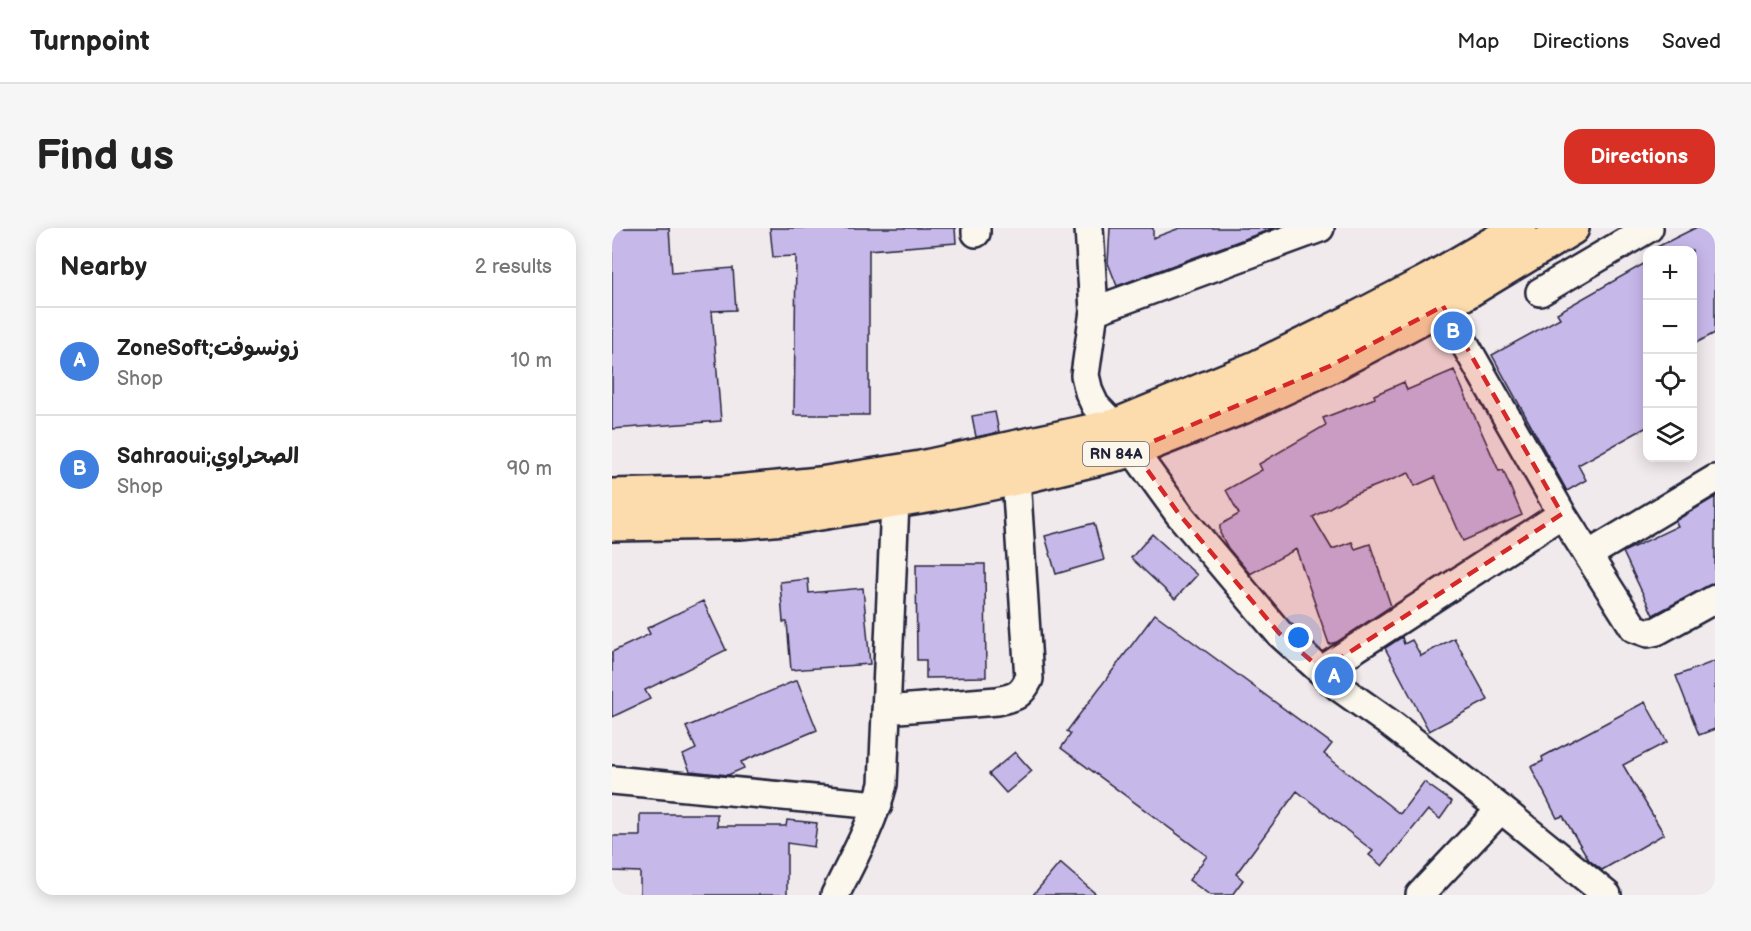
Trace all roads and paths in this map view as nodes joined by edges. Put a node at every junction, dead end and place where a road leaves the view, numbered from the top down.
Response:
1 (1089, 228) edge
2 (1320, 228) edge
3 (1520, 228) edge
4 (1572, 228) edge
5 (1649, 228) edge
6 (1540, 291) dead end
7 (1443, 306) junction
8 (1094, 311) junction
9 (1124, 438) junction
10 (1016, 478) junction
11 (1715, 479) edge
12 (894, 487) junction
13 (612, 496) edge
14 (1562, 514) junction
15 (612, 524) edge
16 (1588, 555) junction
17 (1715, 599) edge
18 (1322, 670) junction
19 (886, 710) junction
20 (612, 780) edge
21 (878, 805) junction
22 (1501, 809) junction
23 (835, 895) edge
24 (1420, 895) edge
25 (1607, 895) edge

1 - 8 street
2 - 8 street
3 - 9 main road, RN 84A
4 - 7 main road, RN 84A
5 - 6 street
7 - 9 main road, RN 84A
7 - 14 street
8 - 9 street
9 - 10 main road, RN 84A
9 - 12 main road, RN 84A
9 - 18 street
10 - 12 main road, RN 84A
10 - 19 street
11 - 16 street
12 - 13 main road, RN 84A
12 - 15 main road, RN 84A
12 - 19 street
14 - 16 street
14 - 18 street
16 - 17 street
18 - 22 street
19 - 21 street
20 - 21 street
21 - 23 street
22 - 24 street
22 - 25 street

